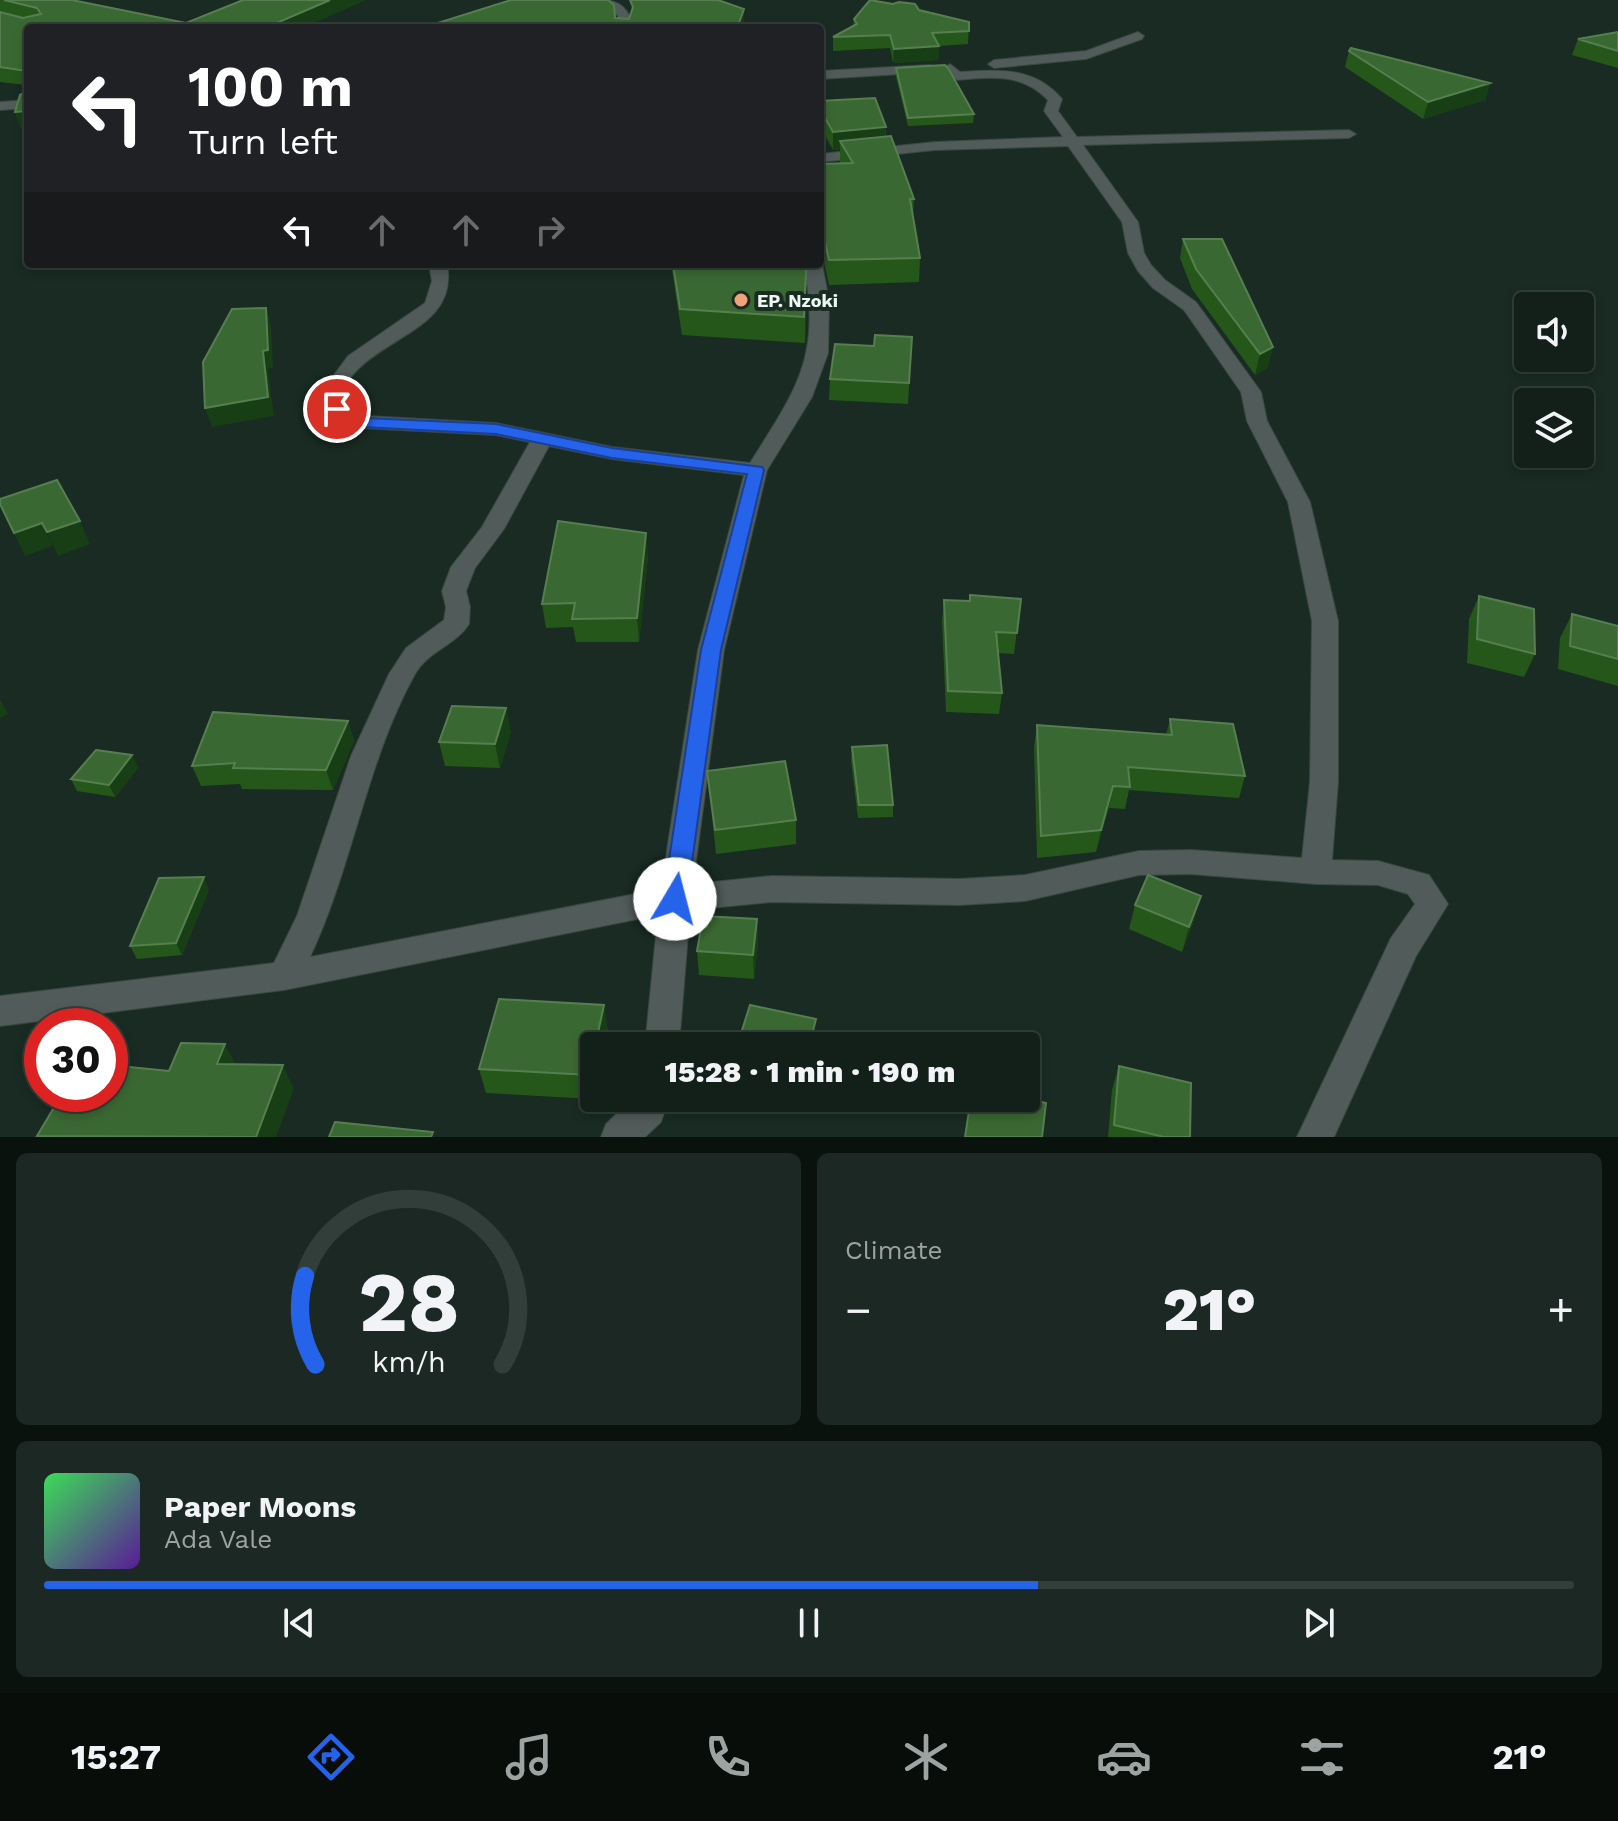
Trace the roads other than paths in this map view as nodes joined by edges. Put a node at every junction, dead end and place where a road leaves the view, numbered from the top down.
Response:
1 (607, 0) edge
2 (625, 24) edge
3 (1138, 36) dead end
4 (950, 68) junction
5 (824, 75) edge
6 (24, 104) edge
7 (0, 106) edge
8 (1349, 134) dead end
9 (1072, 143) junction
10 (824, 158) edge
11 (439, 268) edge
12 (814, 268) edge
13 (543, 439) junction
14 (756, 470) junction
15 (1316, 872) junction
16 (675, 899) junction
17 (284, 976) junction
18 (0, 1011) edge
19 (663, 1032) edge
20 (646, 1112) edge
21 (619, 1137) edge
22 (1315, 1137) edge

1 - 2 street
3 - 4 street
4 - 5 street
4 - 9 street
6 - 7 street
8 - 9 street
9 - 10 street
9 - 15 street
11 - 13 street
12 - 14 street
13 - 14 street
13 - 17 street
14 - 16 street
15 - 16 street
15 - 22 street
16 - 17 street
16 - 19 street
17 - 18 street
20 - 21 street

